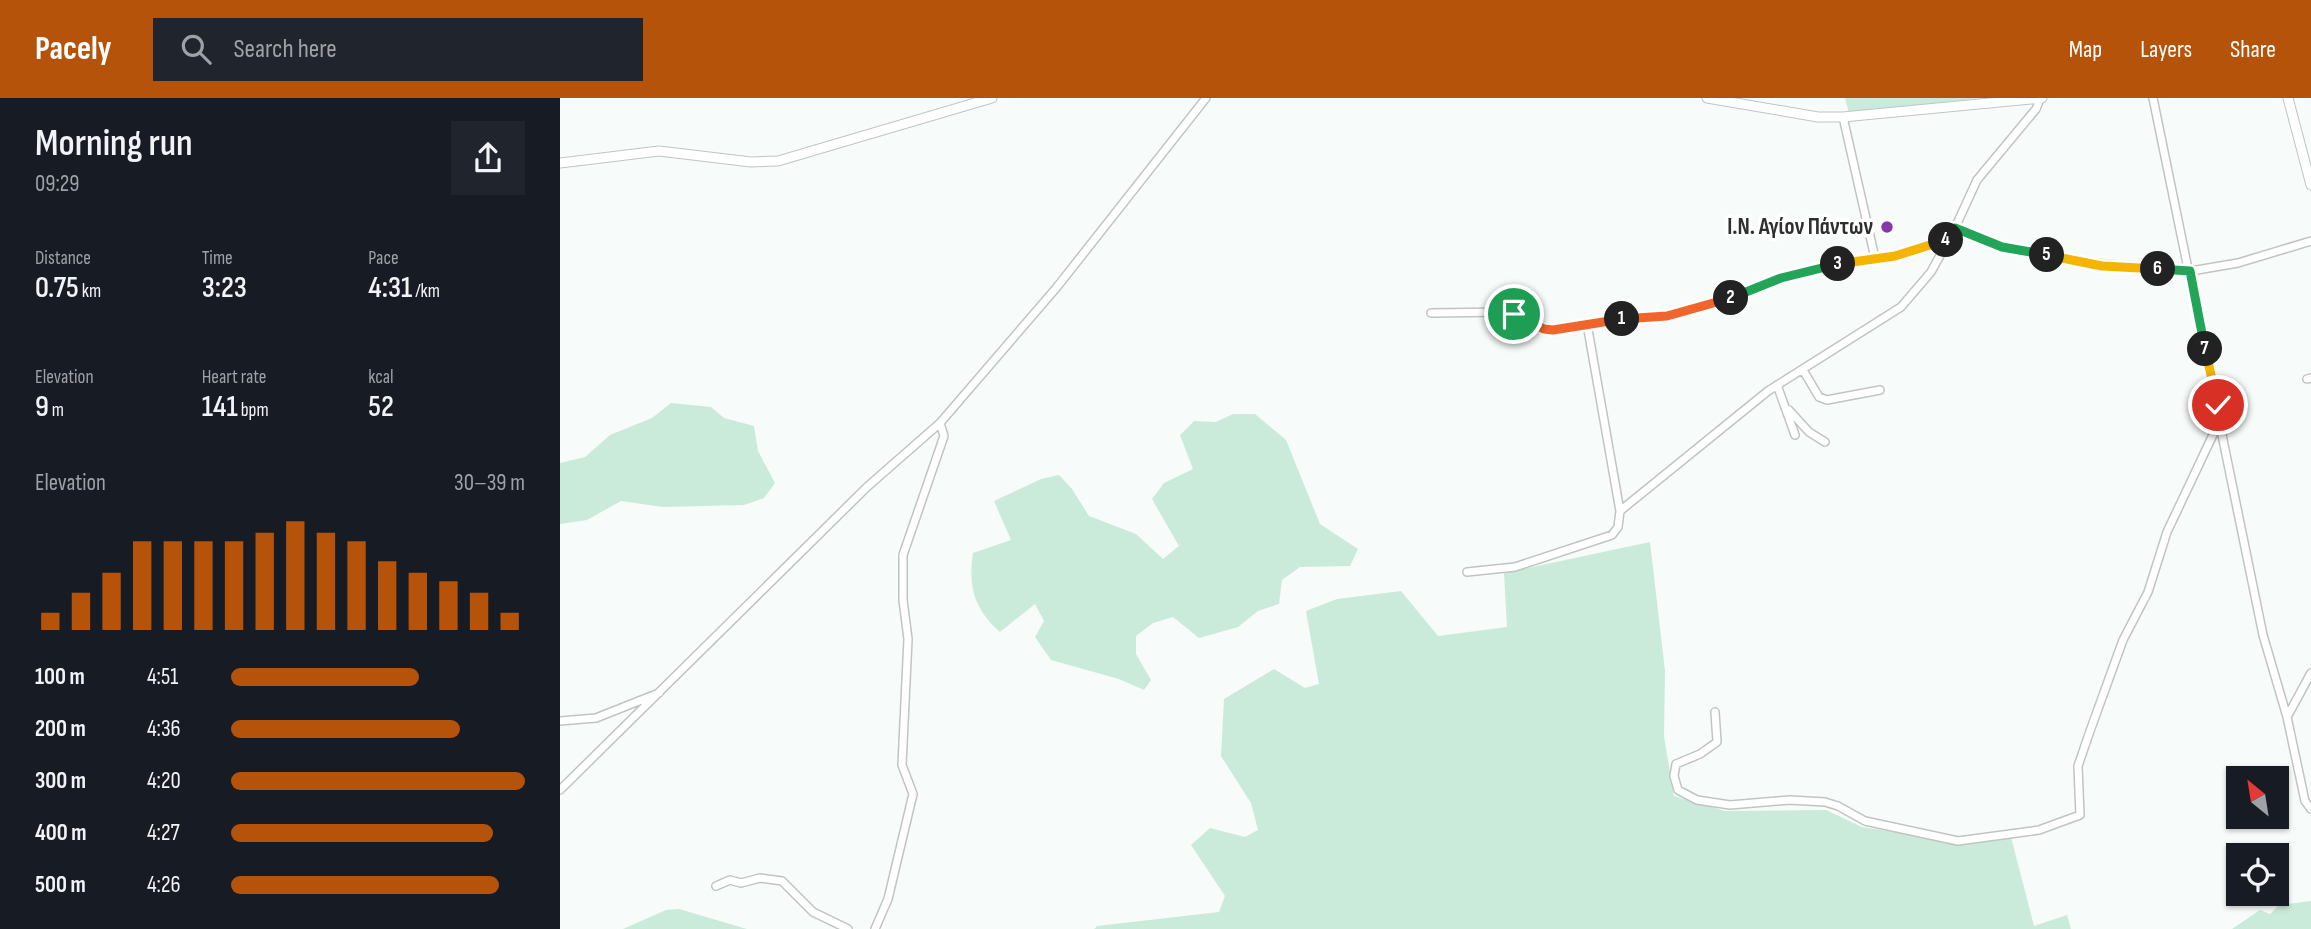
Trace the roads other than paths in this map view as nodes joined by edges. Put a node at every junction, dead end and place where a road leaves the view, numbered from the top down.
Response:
1 (992, 98) edge
2 (1206, 98) edge
3 (1707, 98) edge
4 (2041, 98) edge
5 (2153, 98) edge
6 (2288, 98) edge
7 (1843, 117) junction
8 (560, 163) edge
9 (2311, 184) edge
10 (1955, 228) junction
11 (2311, 241) edge
12 (1945, 242) junction
13 (1875, 258) junction
14 (2190, 271) junction
15 (1432, 313) dead end
16 (1587, 324) junction
17 (1803, 370) junction
18 (1777, 385) junction
19 (1880, 390) dead end
20 (1788, 409) junction
21 (2220, 420) junction
22 (940, 423) junction
23 (1795, 435) dead end
24 (1825, 442) dead end
25 (1620, 511) junction
26 (1467, 572) dead end
27 (2311, 673) edge
28 (662, 692) junction
29 (1715, 712) dead end
30 (2287, 717) junction
31 (560, 721) edge
32 (560, 790) edge
33 (2311, 809) edge
34 (716, 886) dead end
35 (848, 929) edge
36 (875, 929) edge

1 - 8 street
2 - 22 street
3 - 7 street
4 - 7 street
4 - 10 street
5 - 14 street
6 - 9 street
7 - 13 street
10 - 12 street
10 - 14 street
11 - 14 street
12 - 13 street
12 - 17 street
13 - 16 street
14 - 21 street
15 - 16 street
16 - 25 street
17 - 18 street
17 - 19 street
18 - 20 street
18 - 25 street
20 - 23 street
20 - 24 street
21 - 29 street
21 - 30 street
22 - 28 street
22 - 36 street
25 - 26 street
27 - 30 street
28 - 31 street
28 - 32 street
30 - 33 street
34 - 35 street

